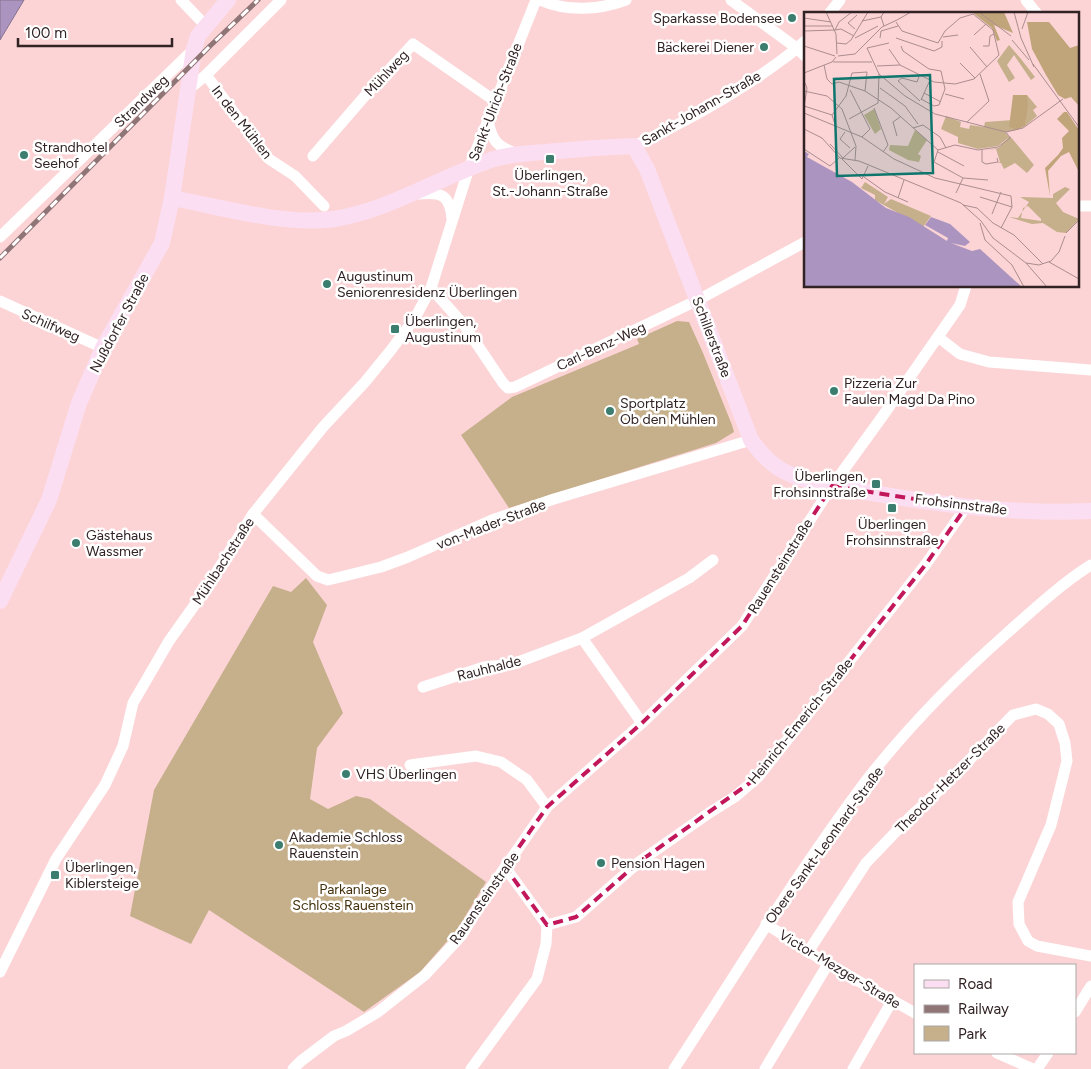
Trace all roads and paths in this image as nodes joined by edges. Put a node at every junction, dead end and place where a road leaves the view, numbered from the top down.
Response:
1 (181, 0) edge
2 (228, 0) edge
3 (281, 0) edge
4 (536, 0) edge
5 (540, 0) edge
6 (626, 0) edge
7 (732, 0) edge
8 (840, 0) edge
9 (1026, 0) edge
10 (831, 12) edge
11 (1035, 12) edge
12 (206, 26) junction
13 (802, 48) edge
14 (194, 56) junction
15 (206, 75) junction
16 (188, 90) junction
17 (495, 101) junction
18 (488, 120) junction
19 (634, 146) junction
20 (517, 154) junction
21 (313, 156) dead end
22 (469, 168) junction
23 (413, 194) junction
24 (172, 198) junction
25 (324, 206) dead end
26 (1078, 206) edge
27 (1091, 206) edge
28 (452, 224) junction
29 (0, 237) edge
30 (804, 243) edge
31 (431, 288) junction
32 (965, 288) edge
33 (698, 300) junction
34 (0, 301) edge
35 (938, 337) junction
36 (103, 348) junction
37 (1091, 370) edge
38 (751, 440) junction
39 (832, 486) junction
40 (966, 507) junction
41 (1091, 511) edge
42 (253, 514) junction
43 (712, 560) dead end
44 (1091, 564) edge
45 (0, 602) edge
46 (582, 638) junction
47 (423, 687) dead end
48 (642, 723) junction
49 (410, 765) dead end
50 (547, 807) junction
51 (505, 867) junction
52 (766, 924) junction
53 (547, 925) junction
54 (808, 952) junction
55 (1091, 956) edge
56 (828, 964) junction
57 (0, 972) edge
58 (1091, 986) edge
59 (892, 1001) junction
60 (1076, 1010) edge
61 (914, 1012) edge
62 (999, 1054) edge
63 (1047, 1054) edge
64 (293, 1069) edge
65 (471, 1069) edge
66 (674, 1069) edge
67 (766, 1069) edge
68 (853, 1069) edge
69 (1033, 1069) edge
70 (1037, 1069) edge

1 - 12 street
2 - 12 street, Nußdorfer Straße
3 - 15 street
4 - 17 street, Sankt-Ulrich-Straße
5 - 6 street
7 - 13 street
8 - 10 street
9 - 11 street
12 - 14 street, Nußdorfer Straße
13 - 19 street, Sankt-Johann-Straße
14 - 16 street, Nußdorfer Straße
14 - 29 street, Strandweg
15 - 16 street
15 - 25 street, In den Mühlen
16 - 24 street, Nußdorfer Straße
17 - 18 street, Sankt-Ulrich-Straße
17 - 21 street, Mühlweg
18 - 20 street
18 - 22 street, Sankt-Ulrich-Straße
19 - 20 street, Sankt-Johann-Straße
19 - 33 street, Schillerstraße
20 - 22 street, Sankt-Johann-Straße
22 - 23 street, Sankt-Ulrich-Straße
22 - 28 street, Mühlbachstraße
23 - 24 street, Sankt-Ulrich-Straße
23 - 28 street
24 - 36 street, Nußdorfer Straße
26 - 27 street
28 - 31 street, Mühlbachstraße
30 - 33 street, Carl-Benz-Weg
31 - 33 street, Carl-Benz-Weg
31 - 42 street, Mühlbachstraße
32 - 35 street, Rauensteinstraße
33 - 38 street, Schillerstraße
34 - 36 street, Schilfweg
35 - 37 street
35 - 39 street, Rauensteinstraße
36 - 45 street, Nußdorfer Straße
38 - 39 street, Schillerstraße
38 - 42 street, von-Mader-Straße
39 - 40 street, Frohsinnstraße
39 - 48 street, Rauensteinstraße
40 - 41 street, Frohsinnstraße
40 - 53 street, Heinrich-Emerich-Straße
42 - 57 street, Mühlbachstraße
43 - 46 street, Rauhhalde
44 - 52 street, Obere Sankt-Leonhard-Straße
46 - 47 street, Rauhhalde
46 - 48 street
48 - 50 street, Rauensteinstraße
49 - 50 street
50 - 51 street, Rauensteinstraße
51 - 53 street
51 - 64 street, Rauensteinstraße
52 - 54 street, Victor-Mezger-Straße
52 - 66 street, Obere Sankt-Leonhard-Straße
53 - 65 street
54 - 55 street, Theodor-Hetzer-Straße
54 - 56 street, Victor-Mezger-Straße
56 - 59 street, Victor-Mezger-Straße
56 - 67 street
58 - 60 street
59 - 61 street, Victor-Mezger-Straße
59 - 68 street
62 - 69 street
63 - 70 street

